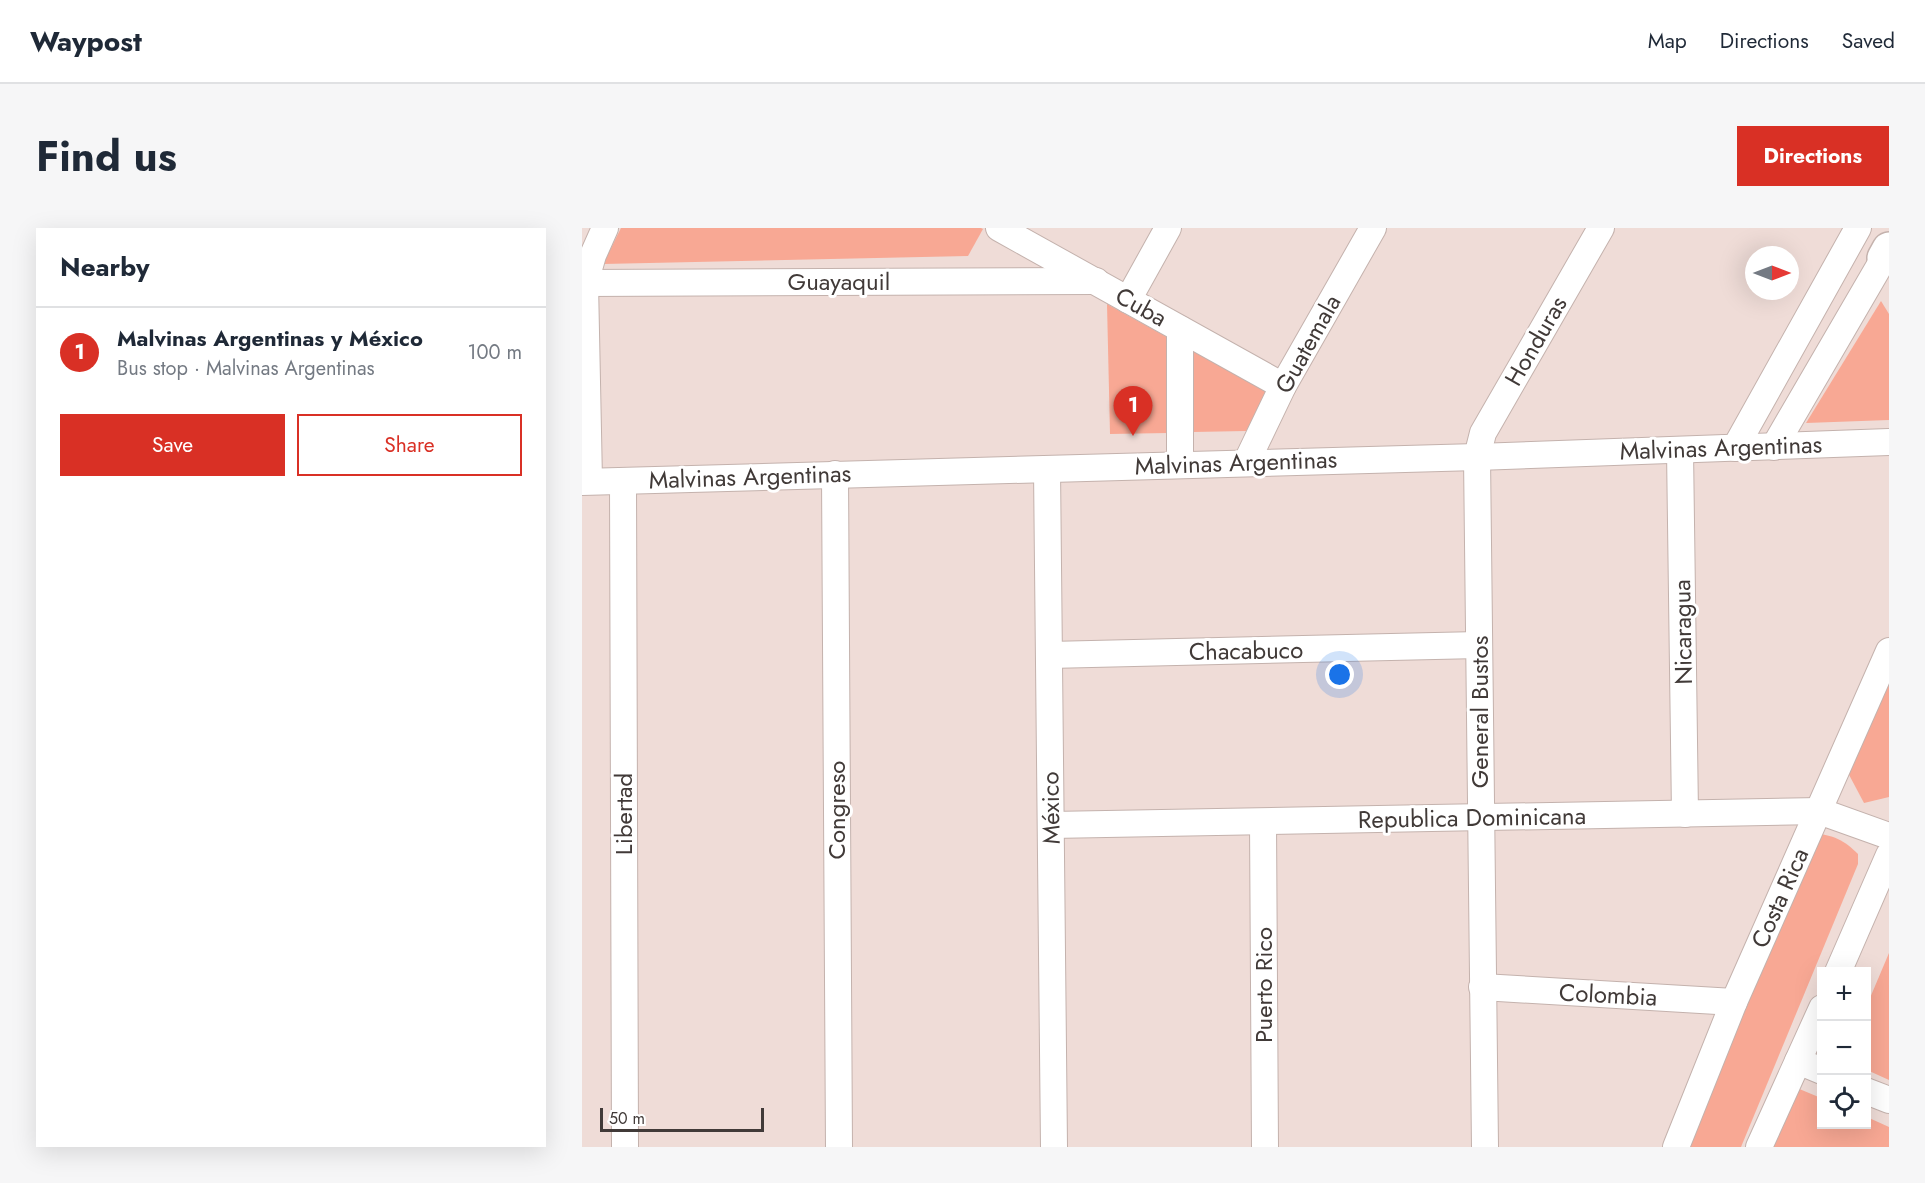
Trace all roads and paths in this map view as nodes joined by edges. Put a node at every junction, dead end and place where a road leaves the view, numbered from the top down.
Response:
1 (605, 228) edge
2 (999, 228) edge
3 (1168, 228) edge
4 (1373, 228) edge
5 (1601, 228) edge
6 (1858, 228) edge
7 (1868, 228) edge
8 (1887, 258) edge
9 (1095, 282) junction
10 (584, 283) edge
11 (1128, 300) junction
12 (1180, 329) junction
13 (1284, 386) junction
14 (1889, 442) edge
15 (1774, 447) junction
16 (1735, 448) junction
17 (1680, 450) junction
18 (1477, 457) junction
19 (1247, 461) junction
20 (1180, 464) junction
21 (1047, 469) junction
22 (835, 474) junction
23 (623, 481) junction
24 (585, 482) edge
25 (1479, 645) junction
26 (1889, 651) edge
27 (1049, 655) junction
28 (1819, 811) junction
29 (1685, 814) junction
30 (1480, 818) junction
31 (1263, 822) junction
32 (1051, 825) junction
33 (1889, 836) edge
34 (1889, 855) edge
35 (1840, 967) edge
36 (1482, 987) junction
37 (1734, 1002) junction
38 (1817, 1017) edge
39 (1798, 1061) junction
40 (1817, 1069) edge
41 (1871, 1093) edge
42 (1889, 1100) edge
43 (626, 1147) edge
44 (839, 1147) edge
45 (1054, 1147) edge
46 (1265, 1147) edge
47 (1485, 1147) edge
48 (1676, 1147) edge
49 (1760, 1147) edge

1 - 10 street
2 - 9 street, Cuba
3 - 11 street
4 - 13 street, Guatemala
5 - 18 street, Honduras
6 - 16 street
7 - 8 street
8 - 15 street
9 - 10 street, Guayaquil
9 - 11 street, Cuba
10 - 24 street
11 - 12 street, Cuba
12 - 13 street, Cuba
12 - 20 street
13 - 19 street, Guatemala
14 - 15 street, Malvinas Argentinas
15 - 16 street, Malvinas Argentinas
16 - 17 street, Malvinas Argentinas
17 - 18 street, Malvinas Argentinas
17 - 29 street, Nicaragua
18 - 19 street, Malvinas Argentinas
18 - 25 street, General Bustos
19 - 20 street, Malvinas Argentinas
20 - 21 street, Malvinas Argentinas
21 - 22 street, Malvinas Argentinas
21 - 27 street, México
22 - 23 street, Malvinas Argentinas
22 - 44 street, Congreso
23 - 24 street, Malvinas Argentinas
23 - 43 street, Libertad
25 - 27 street, Chacabuco
25 - 30 street, General Bustos
26 - 28 street, Costa Rica
27 - 32 street, México
28 - 29 street, Republica Dominicana
28 - 33 street, Republica Dominicana
28 - 37 street, Costa Rica
29 - 30 street, Republica Dominicana
30 - 31 street, Republica Dominicana
30 - 36 street, General Bustos
31 - 32 street, Republica Dominicana
31 - 46 street, Puerto Rico
32 - 45 street, México
34 - 35 street
36 - 37 street, Colombia
36 - 47 street, General Bustos
37 - 48 street, Costa Rica
38 - 39 street
39 - 40 street
39 - 49 street
41 - 42 street

